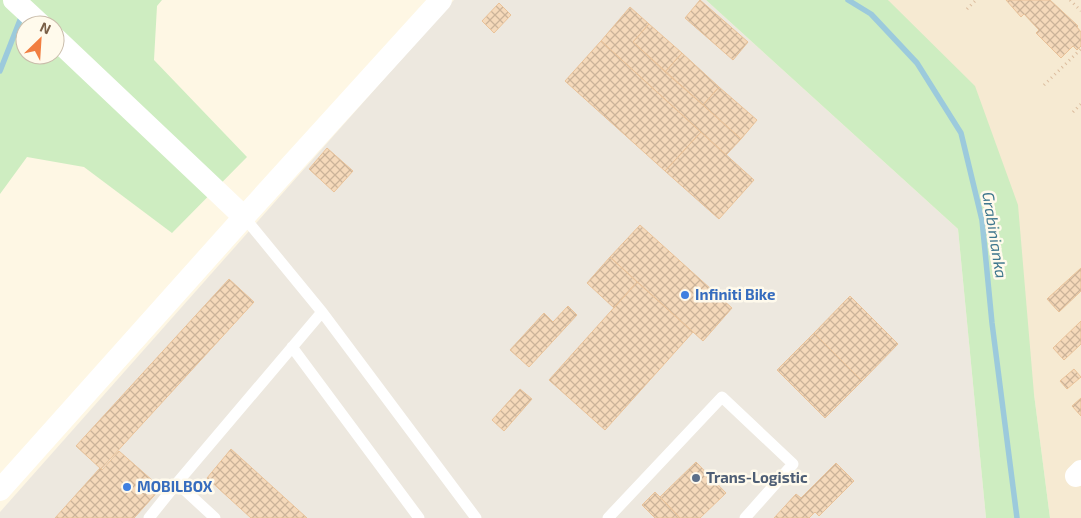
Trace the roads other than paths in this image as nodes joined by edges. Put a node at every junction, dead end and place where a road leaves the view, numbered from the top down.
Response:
1 (14, 0) edge
2 (441, 0) edge
3 (30, 15) edge
4 (65, 47) edge
5 (244, 217) junction
6 (322, 312) junction
7 (292, 347) junction
8 (177, 484) junction
9 (0, 490) edge
10 (149, 518) edge
11 (215, 518) edge
12 (419, 518) edge
13 (476, 518) edge
14 (608, 518) edge
15 (745, 518) edge

1 - 3 street
2 - 5 street
4 - 5 street
5 - 6 lane
5 - 9 street
6 - 7 lane
6 - 13 lane
7 - 8 lane
7 - 12 lane
8 - 10 lane
8 - 11 lane
14 - 15 lane

